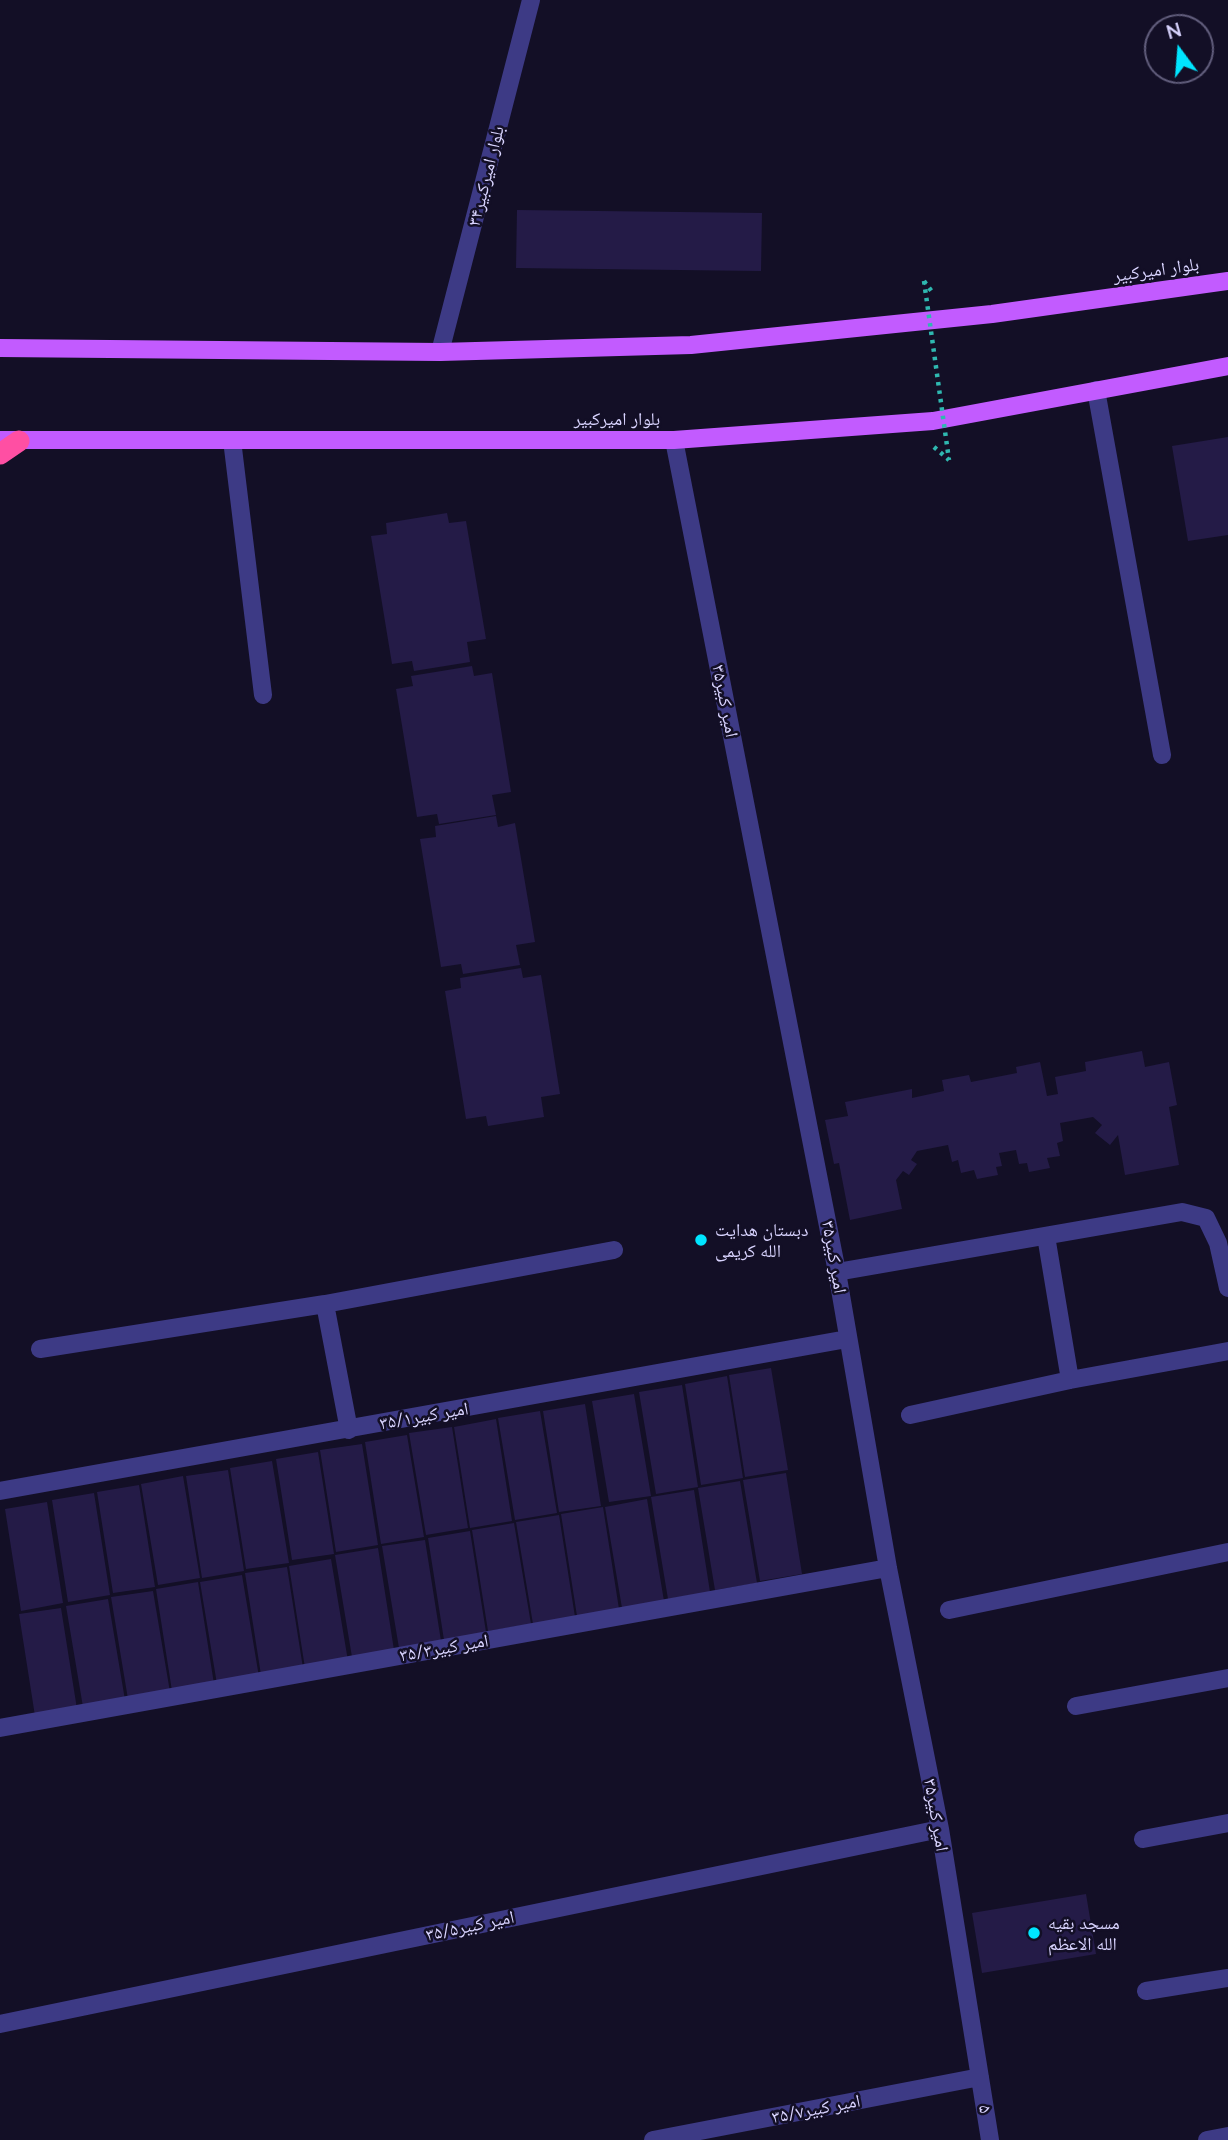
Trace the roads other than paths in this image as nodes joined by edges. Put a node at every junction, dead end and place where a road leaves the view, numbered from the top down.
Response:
1 (531, 0) edge
2 (1228, 281) edge
3 (0, 348) edge
4 (440, 352) junction
5 (1228, 366) edge
6 (1096, 390) junction
7 (9, 440) edge
8 (232, 440) junction
9 (674, 440) junction
10 (0, 454) edge
11 (263, 695) dead end
12 (1162, 755) dead end
13 (1046, 1236) junction
14 (614, 1250) dead end
15 (838, 1272) junction
16 (1228, 1288) edge
17 (325, 1304) junction
18 (847, 1339) junction
19 (40, 1349) dead end
20 (1228, 1351) edge
21 (1070, 1380) junction
22 (910, 1415) dead end
23 (349, 1430) junction
24 (0, 1491) edge
25 (1228, 1552) edge
26 (888, 1568) junction
27 (949, 1610) dead end
28 (1228, 1678) edge
29 (1076, 1706) dead end
30 (0, 1728) edge
31 (1228, 1823) edge
32 (940, 1829) junction
33 (1143, 1839) dead end
34 (1228, 1978) edge
35 (1146, 1991) dead end
36 (0, 2024) edge
37 (980, 2077) junction
38 (1228, 2136) edge
39 (653, 2140) edge
40 (990, 2140) edge
41 (1207, 2140) edge

1 - 4 street, بلوار امیرکبیر۳۴
2 - 4 main road, بلوار امیرکبیر
3 - 4 main road, بلوار امیرکبیر
5 - 6 main road, بلوار امیرکبیر
6 - 9 main road, بلوار امیرکبیر
6 - 12 street
7 - 8 main road, بلوار امیرکبیر
7 - 10 highway
8 - 9 main road, بلوار امیرکبیر
8 - 11 street
9 - 15 street, امیر کبیر۳۵
13 - 15 street
13 - 16 street
13 - 21 street
14 - 17 street
15 - 18 street, امیر کبیر۳۵
17 - 19 street
17 - 23 street
18 - 23 street, امیر کبیر۳۵/۱
18 - 26 street, امیر کبیر۳۵
20 - 21 street
21 - 22 street
23 - 24 street, امیر کبیر۳۵/۱
25 - 27 street
26 - 30 street, امیر کبیر۳۵/۳
26 - 32 street, امیر کبیر۳۵
28 - 29 street
31 - 33 street
32 - 36 street, امیر کبیر۳۵/۵
32 - 37 street, امیر کبیر۳۵
34 - 35 street
37 - 39 street, امیر کبیر۳۵/۷
37 - 40 street, ۵
38 - 41 street

